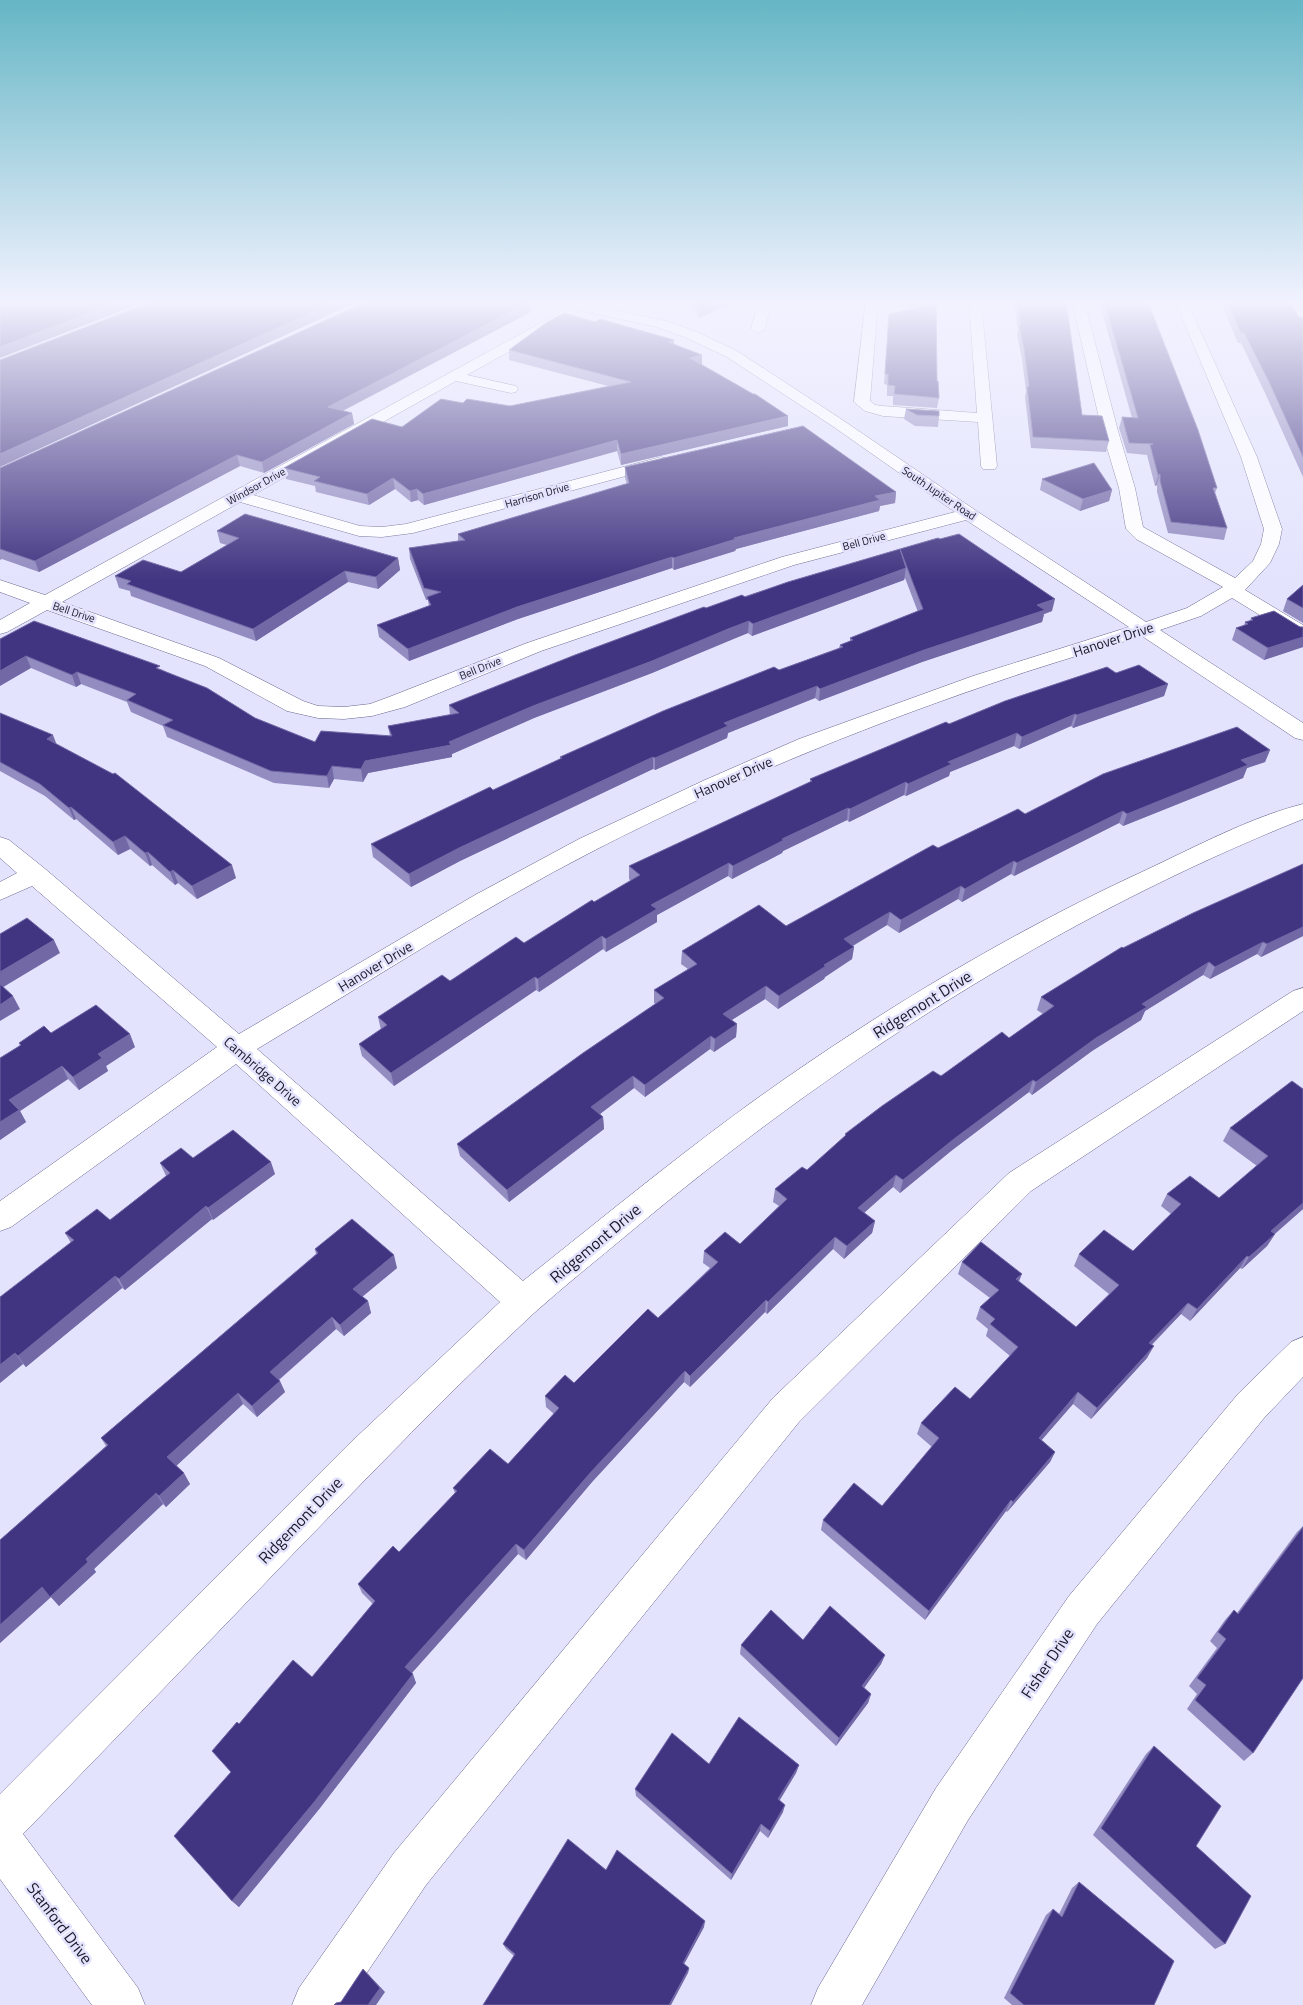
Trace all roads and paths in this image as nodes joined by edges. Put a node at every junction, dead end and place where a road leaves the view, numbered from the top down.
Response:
1 (420, 395) edge
2 (794, 395) edge
3 (863, 395) edge
4 (983, 395) edge
5 (1101, 395) edge
6 (1222, 395) edge
7 (985, 418) junction
8 (836, 422) junction
9 (815, 427) dead end
10 (680, 458) edge
11 (990, 466) dead end
12 (239, 496) junction
13 (969, 514) junction
14 (0, 586) edge
15 (1234, 588) junction
16 (45, 603) junction
17 (0, 628) edge
18 (1144, 629) junction
19 (1303, 633) edge
20 (1303, 733) edge
21 (1303, 811) edge
22 (0, 844) edge
23 (35, 874) junction
24 (0, 892) edge
25 (1303, 998) edge
26 (238, 1048) junction
27 (0, 1218) edge
28 (523, 1302) junction
29 (1303, 1353) edge
30 (0, 1826) edge
31 (0, 1841) edge
32 (121, 2005) edge
33 (316, 2005) edge
34 (835, 2005) edge

1 - 12 street, Windsor Drive
2 - 8 street, South Jupiter Road
3 - 7 street
4 - 7 street
5 - 15 street
6 - 15 street, Hanover Drive
7 - 11 street
8 - 9 street
8 - 13 street, South Jupiter Road
10 - 12 street, Harrison Drive
12 - 16 street, Windsor Drive
13 - 16 street, Bell Drive
13 - 18 street, South Jupiter Road
14 - 16 street, Bell Drive
15 - 18 street, Hanover Drive
15 - 19 street
16 - 17 street, Windsor Drive
18 - 20 street, South Jupiter Road
18 - 26 street, Hanover Drive
21 - 28 street, Ridgemont Drive
22 - 23 street, Cambridge Drive
23 - 24 street
23 - 26 street, Cambridge Drive
25 - 33 street
26 - 27 street, Hanover Drive
26 - 28 street, Cambridge Drive
28 - 30 street, Ridgemont Drive
29 - 34 street, Fisher Drive
31 - 32 street, Stanford Drive

